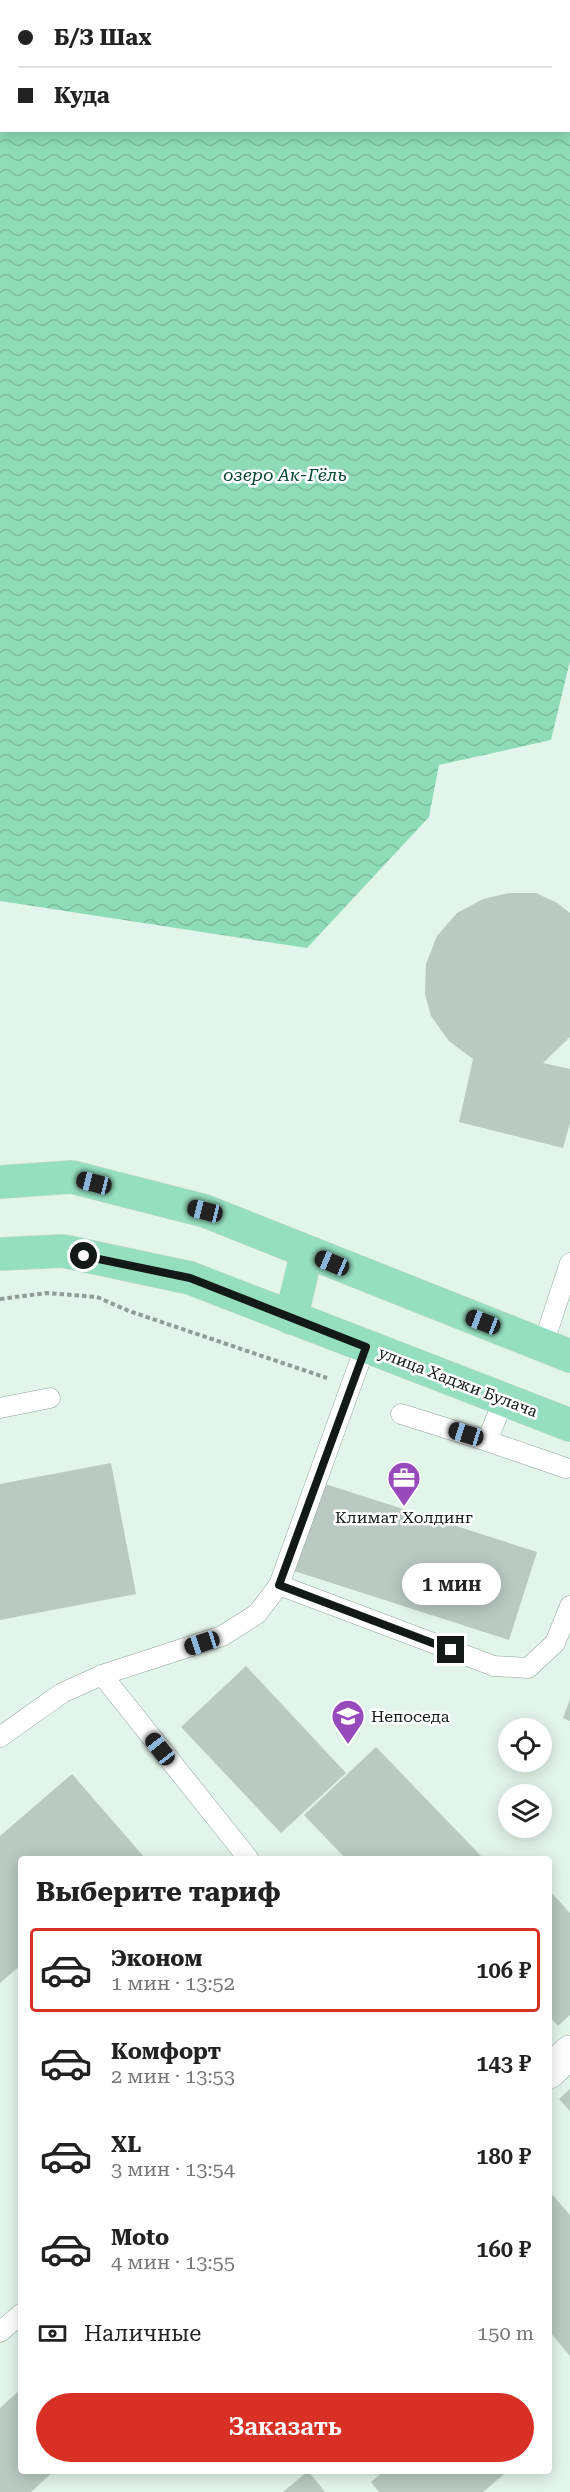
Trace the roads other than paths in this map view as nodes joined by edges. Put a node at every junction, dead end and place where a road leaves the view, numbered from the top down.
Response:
1 (0, 1182) edge
2 (307, 1252) junction
3 (0, 1254) edge
4 (570, 1263) edge
5 (291, 1318) junction
6 (366, 1347) junction
7 (556, 1351) edge
8 (50, 1398) dead end
9 (504, 1399) junction
10 (0, 1408) edge
11 (401, 1414) dead end
12 (570, 1425) edge
13 (487, 1441) junction
14 (566, 1468) dead end
15 (279, 1585) junction
16 (570, 1606) edge
17 (102, 1675) junction
18 (0, 1737) edge
19 (246, 1856) edge
20 (570, 2052) edge
21 (552, 2069) edge
22 (18, 2317) edge
23 (0, 2332) edge

1 - 2 main road
2 - 5 main road
2 - 7 main road
3 - 5 main road, улица Хаджи Булача
4 - 7 lane
5 - 6 main road, улица Хаджи Булача
6 - 9 main road, улица Хаджи Булача
6 - 15 lane
8 - 10 lane
9 - 12 main road, улица Хаджи Булача
9 - 13 lane
11 - 13 lane
13 - 14 lane
15 - 16 lane
15 - 17 lane
17 - 18 lane
17 - 19 lane
20 - 21 street
22 - 23 lane

